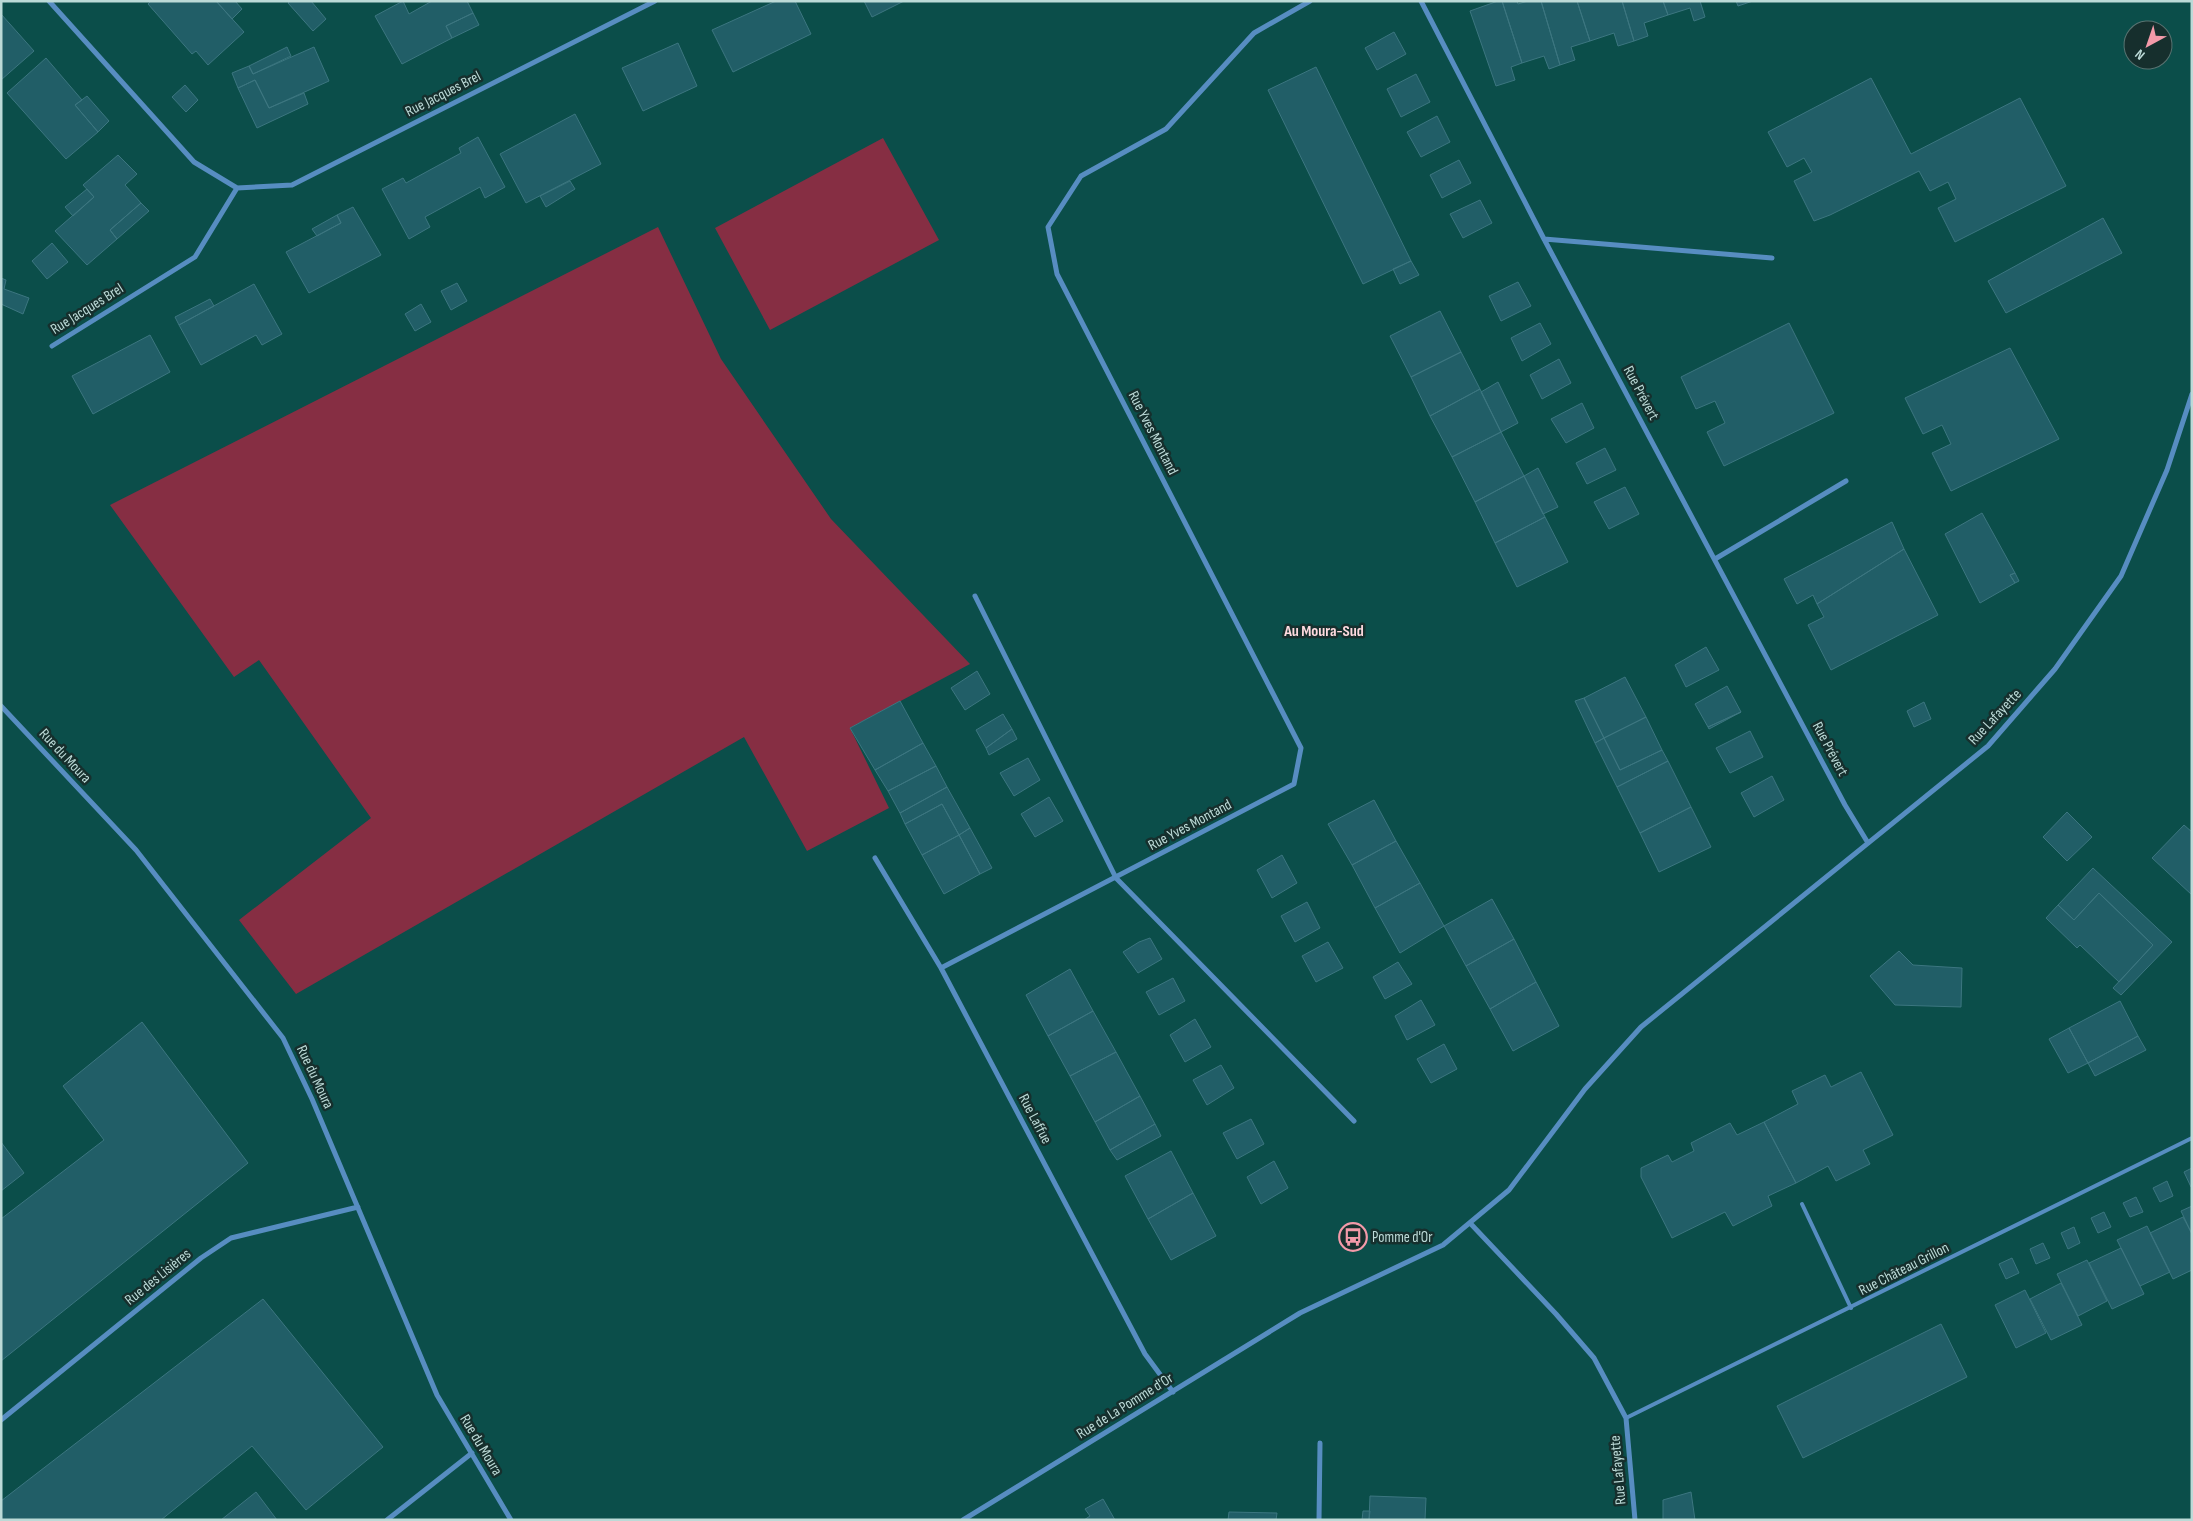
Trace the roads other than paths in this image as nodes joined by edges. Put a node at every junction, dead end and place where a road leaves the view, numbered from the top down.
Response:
1 (49, 1) edge
2 (654, 1) edge
3 (1310, 1) edge
4 (1421, 1) edge
5 (237, 188) junction
6 (1544, 239) junction
7 (1772, 258) dead end
8 (52, 346) dead end
9 (2192, 394) edge
10 (1846, 481) dead end
11 (1715, 559) junction
12 (975, 596) dead end
13 (1, 706) edge
14 (1868, 843) junction
15 (875, 858) dead end
16 (1116, 878) junction
17 (941, 968) junction
18 (1354, 1121) dead end
19 (2192, 1138) edge
20 (1802, 1204) dead end
21 (358, 1207) junction
22 (1470, 1223) junction
23 (1372, 1278) joint
24 (1852, 1308) junction
25 (1172, 1392) junction
26 (1626, 1418) junction
27 (1, 1420) edge
28 (1320, 1442) dead end
29 (472, 1453) junction
30 (387, 1520) edge
31 (511, 1520) edge
32 (963, 1520) edge
33 (1319, 1520) edge
34 (1635, 1520) edge

1 - 5 street
2 - 5 street, Rue Jacques Brel
3 - 16 street, Rue Yves Montand
4 - 6 street, Rue Prévert
5 - 8 street, Rue Jacques Brel
6 - 7 street
6 - 11 street, Rue Prévert
9 - 14 street, Rue Lafayette
10 - 11 street
11 - 14 street, Rue Prévert
12 - 16 street
13 - 21 street, Rue du Moura
14 - 22 street, Rue Lafayette
15 - 17 street, Rue Laffue
16 - 17 street, Rue Yves Montand
16 - 18 street
17 - 25 street, Rue Laffue
19 - 24 lane, Rue Château Grillon
20 - 24 lane
21 - 27 street, Rue des Lisières
21 - 29 street, Rue du Moura
22 - 23 street, Rue Lafayette
22 - 26 street
23 - 25 street, Rue de La Pomme d'Or
24 - 26 lane, Rue Château Grillon
25 - 32 street, Rue de La Pomme d'Or
26 - 34 street, Rue Lafayette
28 - 33 street
29 - 30 street
29 - 31 street, Rue du Moura

